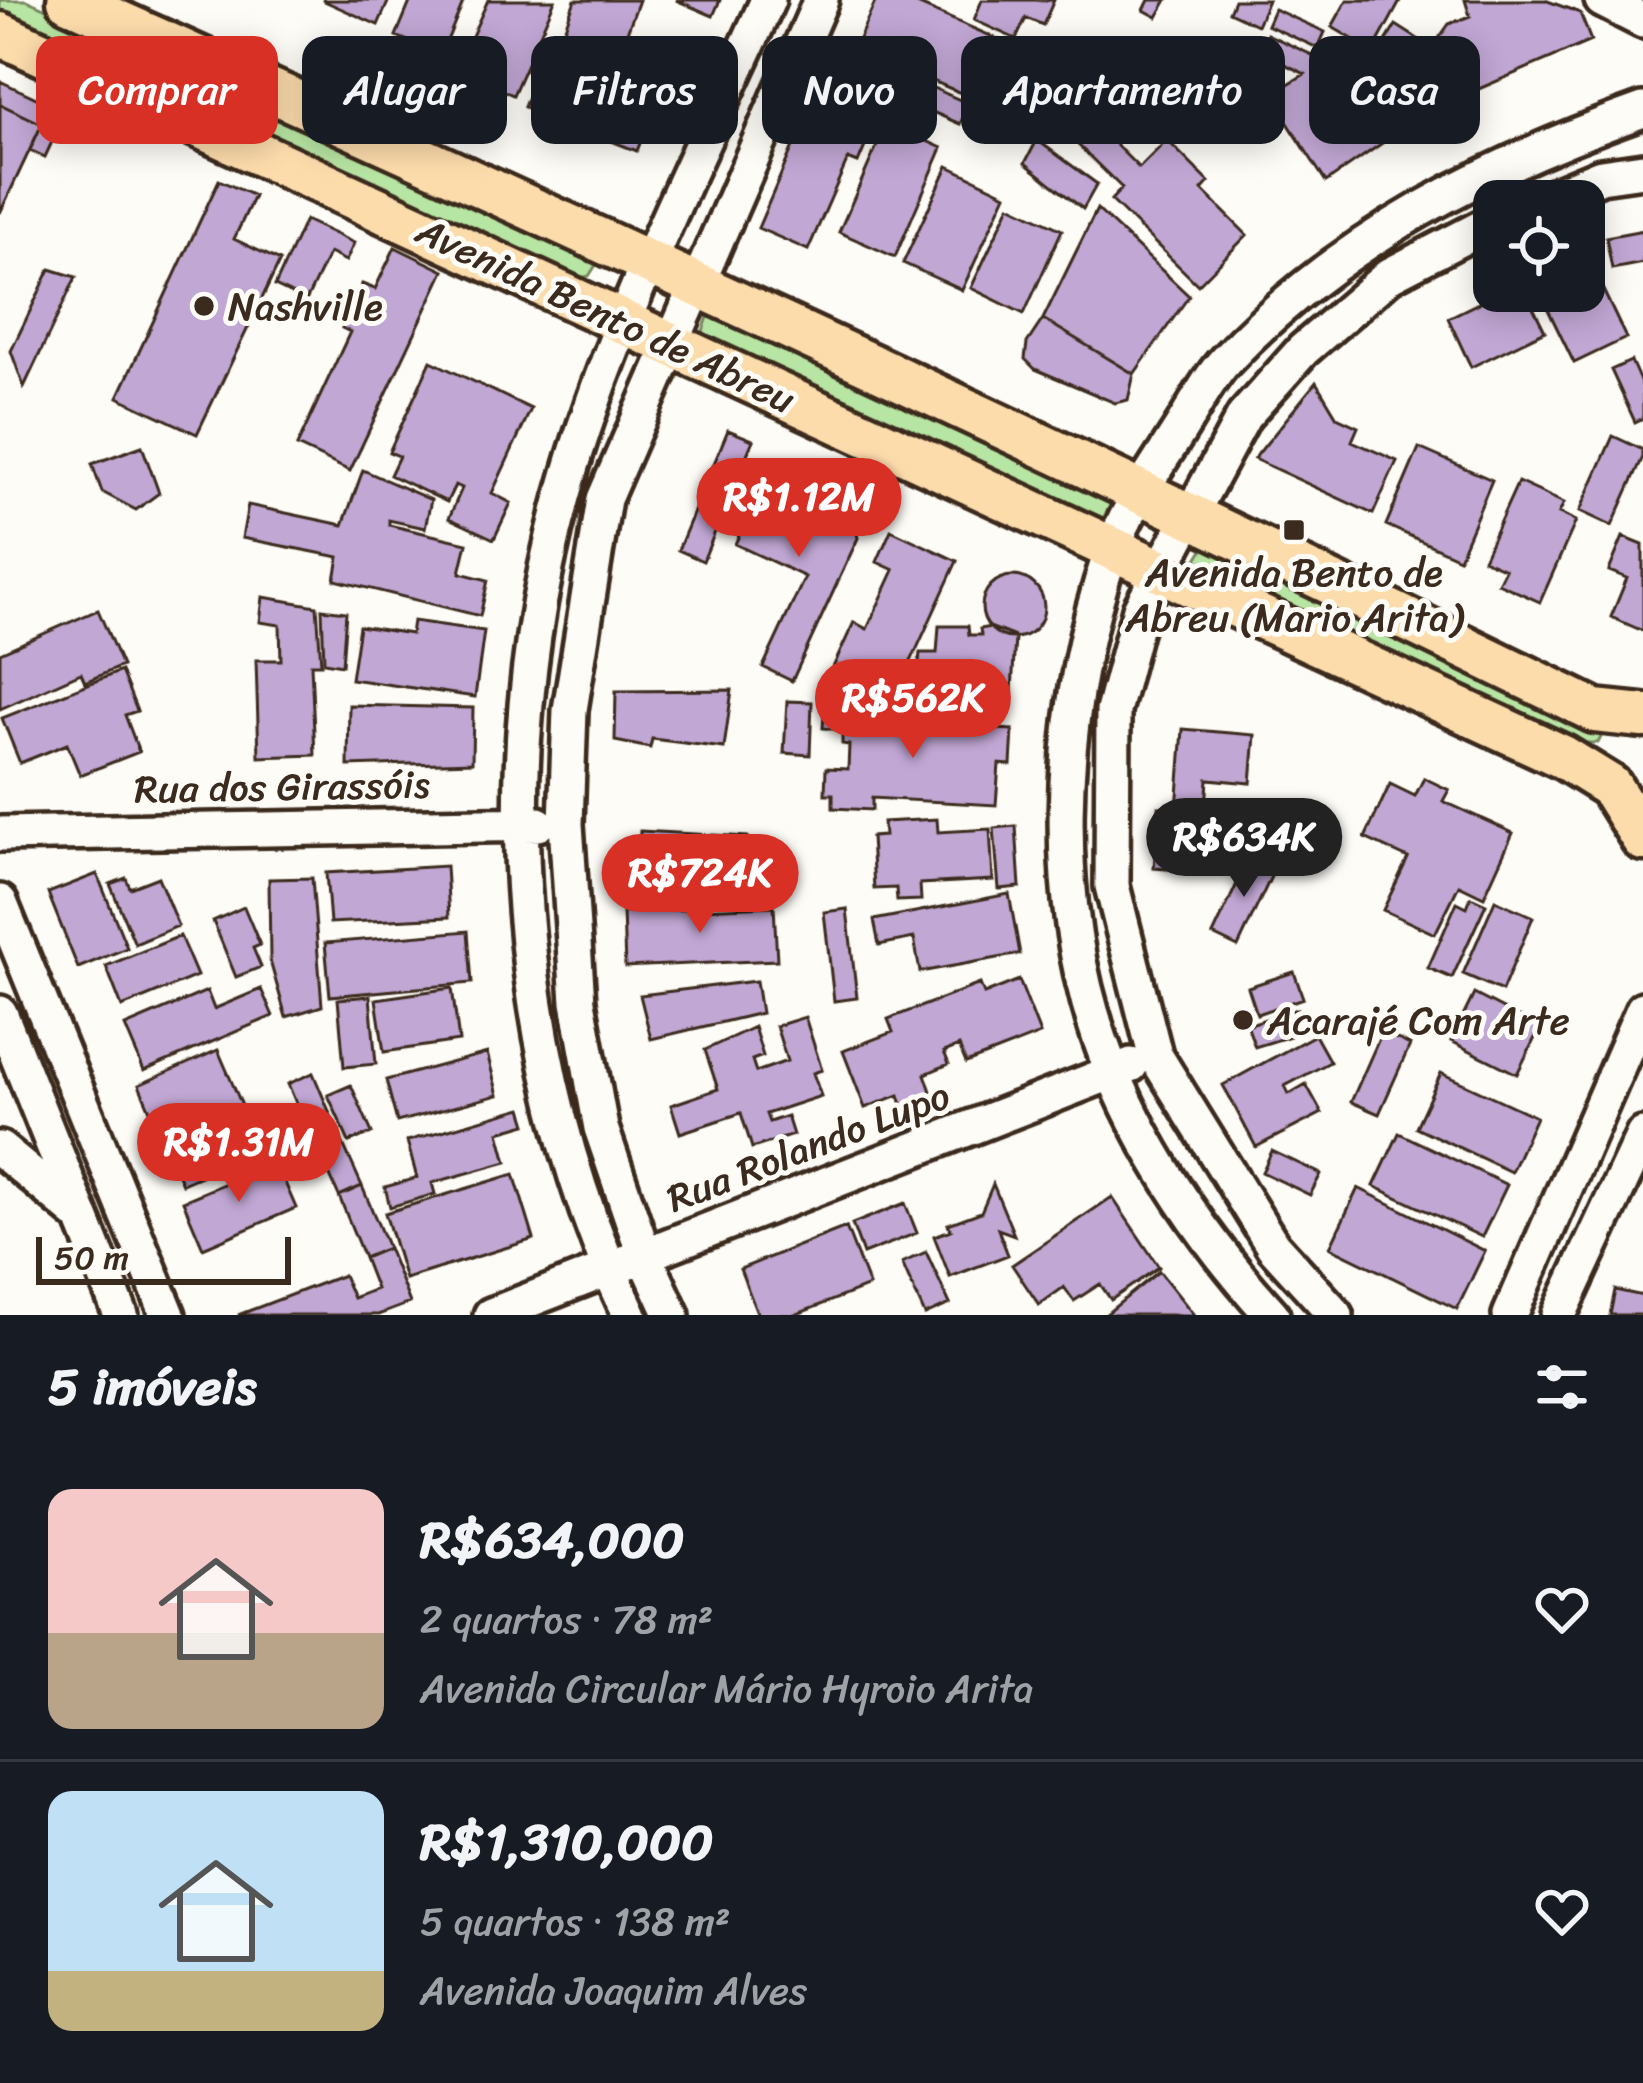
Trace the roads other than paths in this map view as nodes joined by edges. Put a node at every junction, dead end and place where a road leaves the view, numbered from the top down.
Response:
1 (69, 0) edge
2 (768, 0) edge
3 (821, 0) edge
4 (1602, 0) edge
5 (1643, 21) edge
6 (0, 34) edge
7 (1643, 110) edge
8 (1643, 170) edge
9 (1591, 180) edge
10 (1473, 232) edge
11 (651, 261) junction
12 (697, 282) junction
13 (626, 322) junction
14 (671, 343) junction
15 (1141, 491) junction
16 (1189, 512) junction
17 (1111, 552) junction
18 (1159, 573) junction
19 (1643, 716) edge
20 (520, 824) junction
21 (566, 824) junction
22 (0, 834) edge
23 (1643, 839) edge
24 (0, 902) edge
25 (1643, 1009) edge
26 (0, 1013) edge
27 (1155, 1055) junction
28 (1113, 1073) junction
29 (1643, 1135) edge
30 (0, 1149) edge
31 (79, 1214) junction
32 (644, 1254) junction
33 (608, 1267) junction
34 (121, 1315) edge
35 (168, 1315) edge
36 (490, 1315) edge
37 (630, 1315) edge
38 (672, 1315) edge
39 (1272, 1315) edge
40 (1336, 1315) edge
41 (1510, 1315) edge
42 (1559, 1315) edge

1 - 11 main road, Avenida Bento de Abreu
2 - 11 street
3 - 12 street
4 - 5 street
6 - 13 main road, Avenida Bento de Abreu
7 - 15 street
8 - 9 street
10 - 16 street
11 - 12 main road, Avenida Bento de Abreu
11 - 13 street
12 - 14 street
12 - 15 main road, Avenida Bento de Abreu
13 - 14 main road, Avenida Bento de Abreu
13 - 20 street
14 - 17 main road, Avenida Bento de Abreu
14 - 21 street
15 - 16 main road, Avenida Bento de Abreu
15 - 17 street
16 - 18 street
16 - 19 main road, Avenida Bento de Abreu
17 - 18 main road, Avenida Bento de Abreu
17 - 28 street
18 - 23 main road, Avenida Bento de Abreu
18 - 27 street
20 - 21 street, Rua dos Girassóis
20 - 22 street, Rua dos Girassóis
20 - 33 street
21 - 32 street
24 - 35 street
25 - 41 street
26 - 31 street
27 - 28 street, Rua Rolando Lupo
27 - 40 street
28 - 32 street, Rua Rolando Lupo
28 - 39 street
29 - 42 street
30 - 31 street
31 - 34 street
32 - 33 street, Rua Rolando Lupo
32 - 38 street
33 - 36 street, Rua Rolando Lupo
33 - 37 street

